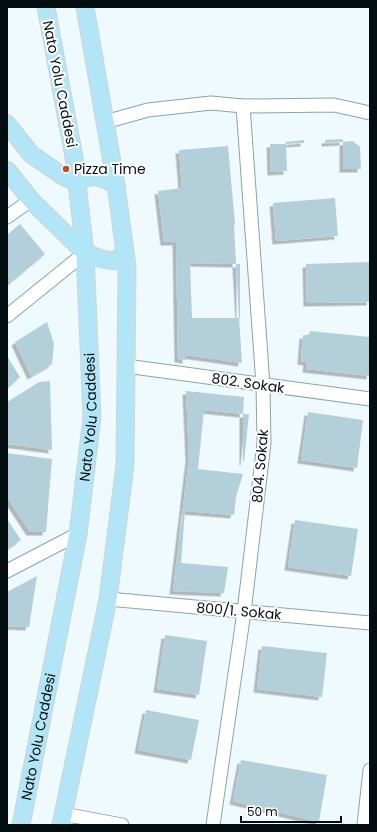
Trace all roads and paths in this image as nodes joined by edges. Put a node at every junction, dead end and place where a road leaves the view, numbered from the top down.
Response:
1 (46, 7) edge
2 (85, 7) edge
3 (243, 106) junction
4 (370, 114) edge
5 (105, 122) junction
6 (7, 124) edge
7 (7, 170) edge
8 (77, 183) junction
9 (116, 185) junction
10 (31, 200) junction
11 (7, 217) edge
12 (85, 253) junction
13 (125, 254) junction
14 (7, 316) edge
15 (126, 366) junction
16 (263, 385) junction
17 (370, 399) edge
18 (78, 534) junction
19 (7, 570) edge
20 (108, 599) junction
21 (244, 612) junction
22 (370, 623) edge
23 (370, 770) edge
24 (62, 820) edge
25 (21, 825) edge
26 (122, 825) edge
27 (213, 825) edge
28 (364, 825) edge

1 - 8 main road, Nato Yolu Caddesi
2 - 5 main road
3 - 4 street
3 - 5 street
3 - 16 street, 804. Sokak
5 - 9 main road
6 - 8 main road
7 - 10 main road
8 - 9 main road
8 - 12 main road, Nato Yolu Caddesi
9 - 13 main road
10 - 11 street
10 - 12 main road
12 - 13 main road
12 - 14 street
12 - 18 main road, Nato Yolu Caddesi
13 - 15 main road
15 - 16 street, 802. Sokak
15 - 20 main road
16 - 17 street, 802. Sokak
16 - 21 street, 804. Sokak
18 - 19 street
18 - 25 main road, Nato Yolu Caddesi
20 - 21 street, 800/1. Sokak
20 - 24 main road
21 - 22 street, 800/1. Sokak
21 - 27 street, 804. Sokak
23 - 28 street
24 - 26 street

